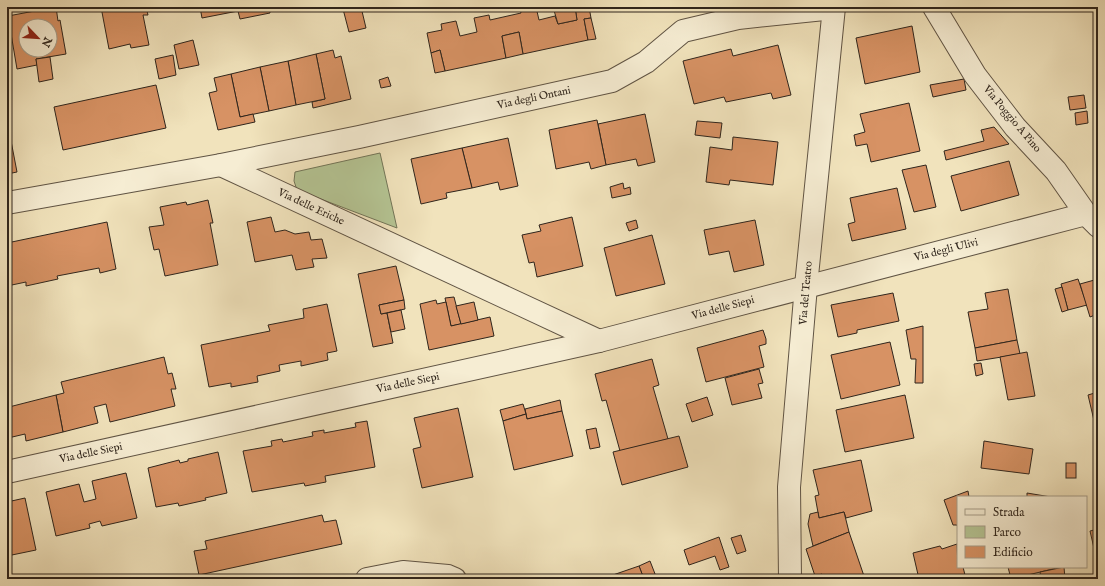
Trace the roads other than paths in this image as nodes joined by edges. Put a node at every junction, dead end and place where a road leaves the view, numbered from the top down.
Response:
1 (934, 7) edge
2 (834, 8) edge
3 (221, 165) junction
4 (7, 203) edge
5 (1092, 220) edge
6 (806, 286) junction
7 (599, 341) junction
8 (7, 472) edge
9 (367, 579) edge
10 (455, 579) edge
11 (790, 579) edge

1 - 5 street, Via Poggio A Pino
2 - 3 street, Via degli Ontani
2 - 6 street, Via del Teatro
3 - 4 street
3 - 7 street, Via delle Eriche
5 - 6 street, Via degli Ulivi
6 - 7 street, Via delle Siepi
6 - 11 street, Via del Teatro
7 - 8 street, Via delle Siepi
9 - 10 street

